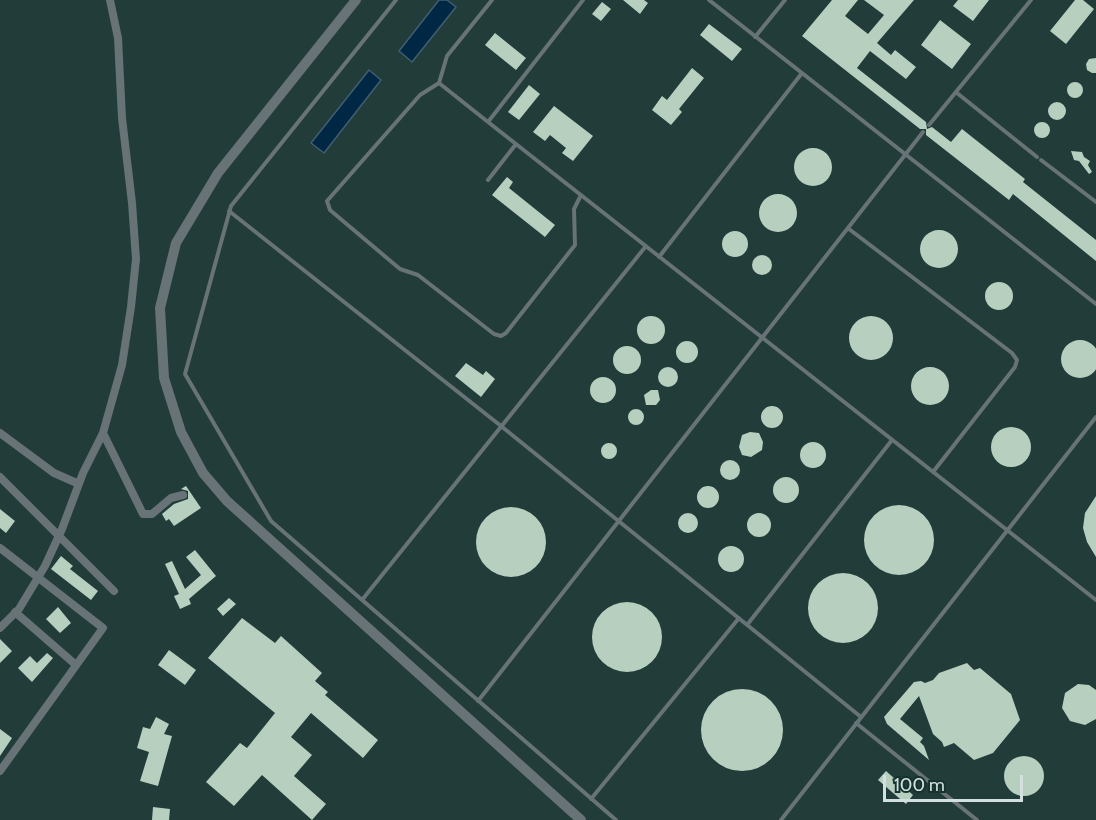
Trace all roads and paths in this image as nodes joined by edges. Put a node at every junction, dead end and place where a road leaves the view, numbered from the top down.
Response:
1 (110, 0) edge
2 (356, 0) edge
3 (396, 0) edge
4 (492, 0) edge
5 (583, 0) edge
6 (709, 0) edge
7 (785, 0) edge
8 (1031, 0) edge
9 (755, 37) junction
10 (802, 73) junction
11 (438, 83) junction
12 (957, 93) junction
13 (488, 122) junction
14 (929, 125) dead end
15 (923, 132) dead end
16 (516, 144) junction
17 (907, 156) junction
18 (488, 180) dead end
19 (581, 195) junction
20 (1096, 202) edge
21 (229, 211) junction
22 (849, 229) junction
23 (646, 246) junction
24 (659, 256) junction
25 (1096, 304) edge
26 (763, 338) junction
27 (1096, 417) edge
28 (501, 426) junction
29 (0, 433) edge
30 (103, 434) junction
31 (892, 440) junction
32 (933, 472) junction
33 (0, 477) edge
34 (79, 484) junction
35 (183, 495) dead end
36 (619, 522) junction
37 (1007, 530) junction
38 (59, 537) junction
39 (0, 548) edge
40 (38, 578) junction
41 (114, 591) dead end
42 (362, 600) junction
43 (1096, 600) edge
44 (15, 612) junction
45 (739, 618) junction
46 (747, 625) junction
47 (0, 628) edge
48 (76, 665) junction
49 (478, 701) junction
50 (861, 717) junction
51 (856, 723) junction
52 (0, 771) edge
53 (591, 799) junction
54 (580, 820) edge
55 (616, 820) edge
56 (781, 820) edge
57 (977, 820) edge

1 - 30 street
2 - 54 street
3 - 21 lane
4 - 11 lane
5 - 13 lane
6 - 9 lane
7 - 9 lane
8 - 12 lane
9 - 10 lane
10 - 17 lane
10 - 24 lane
11 - 13 lane
11 - 19 lane
12 - 14 lane
12 - 20 lane
13 - 16 lane
15 - 17 lane
16 - 18 lane
16 - 19 lane
17 - 22 lane
17 - 25 lane
19 - 23 lane
21 - 28 lane
21 - 42 lane
22 - 26 lane
22 - 32 lane
23 - 24 lane
23 - 28 lane
24 - 26 lane
26 - 31 lane
26 - 36 lane
27 - 37 lane
28 - 36 lane
28 - 42 lane
29 - 34 street
30 - 34 street
30 - 35 street
31 - 32 lane
31 - 46 lane
32 - 37 lane
33 - 38 street
34 - 38 street
36 - 45 lane
36 - 49 lane
37 - 43 lane
37 - 50 lane
38 - 40 street
38 - 41 street
39 - 40 street
40 - 44 street
40 - 48 street
42 - 49 lane
44 - 47 street
44 - 48 street
45 - 46 lane
45 - 53 lane
46 - 50 lane
48 - 52 street
49 - 53 lane
50 - 51 lane
51 - 56 lane
51 - 57 lane
53 - 55 lane

